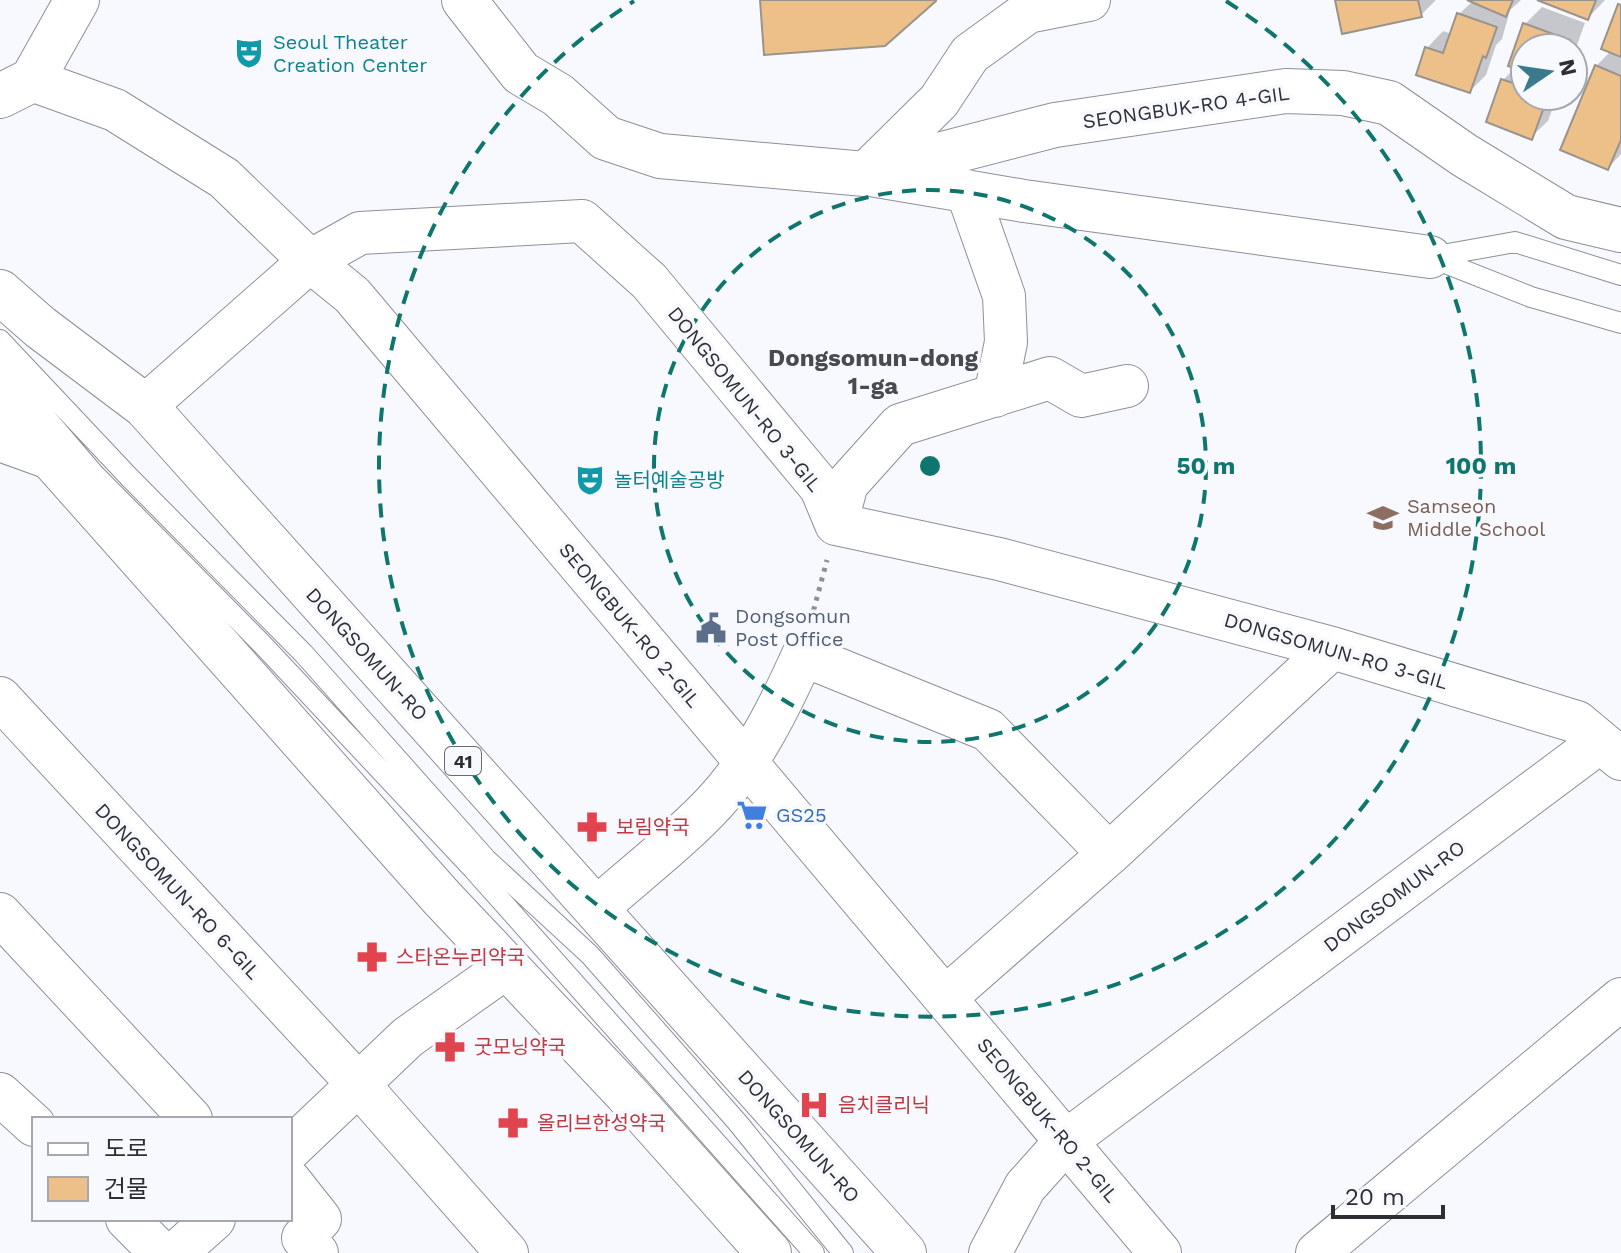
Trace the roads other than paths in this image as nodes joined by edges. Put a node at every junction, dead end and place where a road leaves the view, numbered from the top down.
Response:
1 (77, 0) edge
2 (464, 0) edge
3 (1089, 0) edge
4 (1035, 5) edge
5 (16, 88) edge
6 (865, 174) junction
7 (967, 191) junction
8 (1621, 230) edge
9 (1430, 257) junction
10 (310, 261) junction
11 (1621, 275) edge
12 (0, 292) edge
13 (1621, 323) edge
14 (0, 340) edge
15 (0, 364) edge
16 (1127, 386) dead end
17 (995, 396) junction
18 (0, 400) edge
19 (145, 406) junction
20 (0, 430) edge
21 (0, 440) edge
22 (50, 458) junction
23 (836, 524) junction
24 (1332, 648) junction
25 (0, 698) edge
26 (1611, 750) edge
27 (746, 762) junction
28 (1109, 854) junction
29 (596, 909) junction
30 (0, 914) edge
31 (507, 967) junction
32 (945, 998) junction
33 (1621, 999) edge
34 (358, 1084) junction
35 (0, 1094) edge
36 (189, 1117) edge
37 (32, 1123) edge
38 (1066, 1141) junction
39 (292, 1147) edge
40 (292, 1184) edge
41 (129, 1221) edge
42 (212, 1221) edge
43 (161, 1253) edge
44 (176, 1253) edge
45 (317, 1253) edge
46 (507, 1253) edge
47 (769, 1253) edge
48 (814, 1253) edge
49 (843, 1253) edge
50 (904, 1253) edge
51 (990, 1253) edge
52 (1160, 1253) edge
53 (1317, 1253) edge

1 - 5 main road
2 - 6 main road, SEONGBUK-RO 4-GIL
3 - 4 street
4 - 6 street
5 - 10 street, SEONGBUK-RO 2-GIL
6 - 7 street
6 - 8 main road, SEONGBUK-RO 4-GIL
7 - 9 street
7 - 17 street
9 - 11 lane
9 - 13 lane
10 - 19 street, DONGSOMUN-RO 3-GIL
10 - 23 street, DONGSOMUN-RO 3-GIL
10 - 27 street, SEONGBUK-RO 2-GIL
12 - 19 main road, DONGSOMUN-RO / 41
14 - 49 lane
15 - 48 lane
16 - 17 street
17 - 23 street
18 - 22 main road
19 - 29 main road, DONGSOMUN-RO / 41
20 - 22 main road
21 - 22 street
22 - 31 main road
23 - 24 street, DONGSOMUN-RO 3-GIL
24 - 26 street, DONGSOMUN-RO 3-GIL
24 - 28 street
25 - 34 street, DONGSOMUN-RO 6-GIL
26 - 38 street, DONGSOMUN-RO
27 - 28 street
27 - 29 street
27 - 32 street, SEONGBUK-RO 2-GIL
28 - 32 street
29 - 50 main road, DONGSOMUN-RO / 41
30 - 36 street
31 - 34 street
31 - 47 main road
32 - 38 street, SEONGBUK-RO 2-GIL
33 - 53 street
34 - 39 street
34 - 46 street, DONGSOMUN-RO 6-GIL
35 - 37 street
38 - 51 street, DONGSOMUN-RO
38 - 52 street, SEONGBUK-RO 2-GIL
40 - 45 street
41 - 43 street
42 - 44 street

